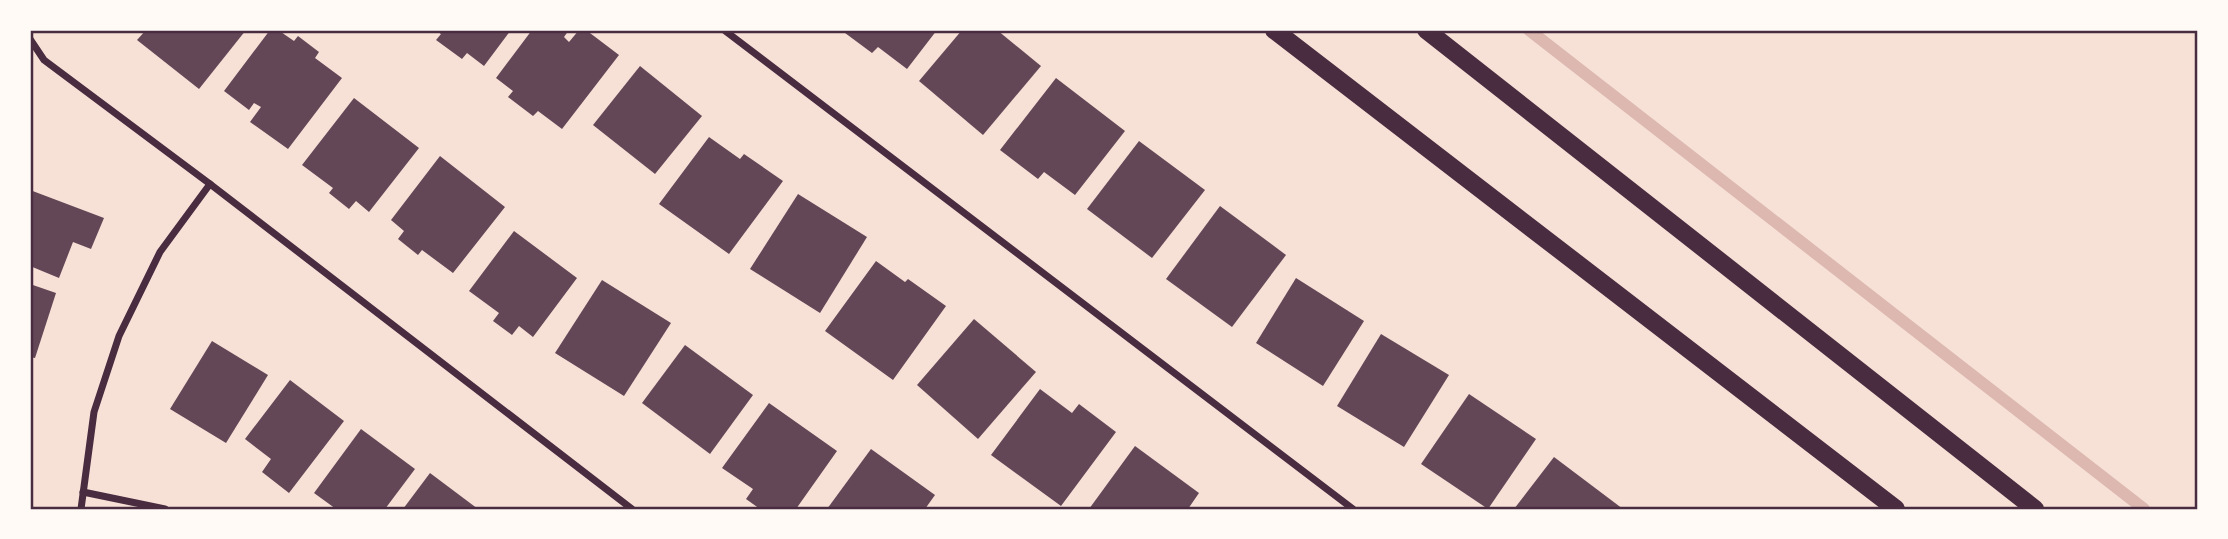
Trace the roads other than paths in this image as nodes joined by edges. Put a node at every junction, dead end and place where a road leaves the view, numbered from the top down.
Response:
1 (724, 30) edge
2 (1274, 30) edge
3 (1426, 30) edge
4 (30, 39) edge
5 (209, 184) junction
6 (83, 492) junction
7 (81, 509) edge
8 (165, 509) edge
9 (632, 509) edge
10 (1353, 509) edge
11 (1896, 509) edge
12 (2035, 509) edge

1 - 10 street
2 - 11 main road
3 - 12 main road
4 - 5 street
5 - 6 street
5 - 9 street
6 - 7 street
6 - 8 street

